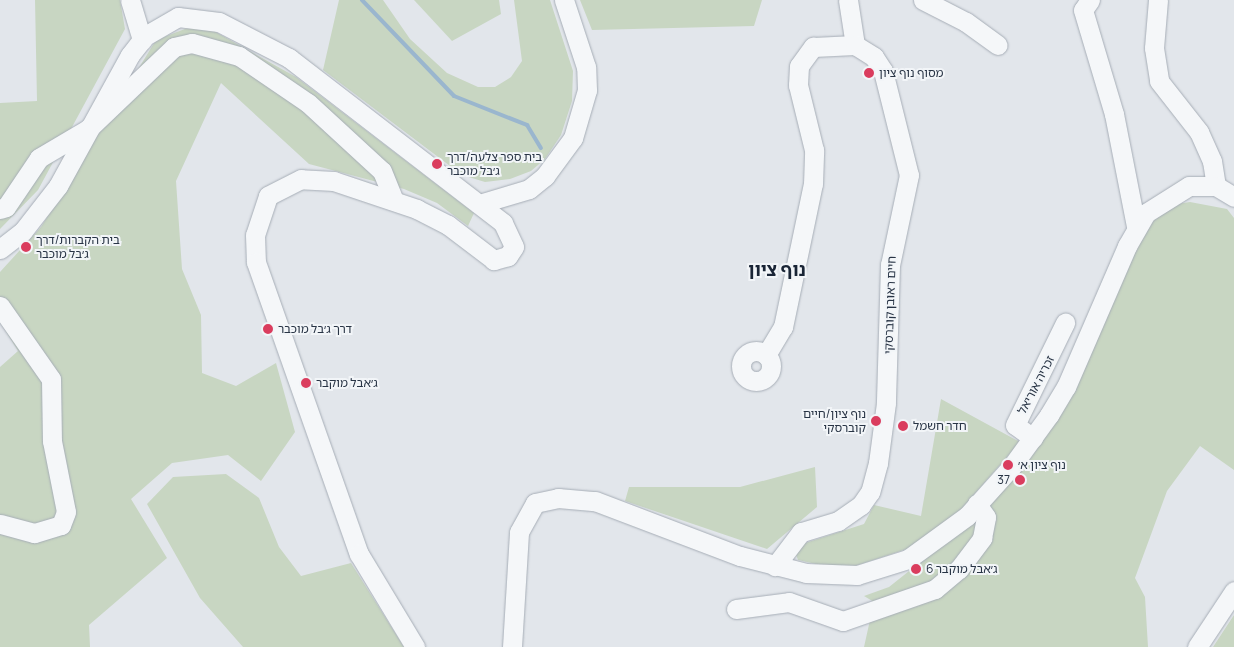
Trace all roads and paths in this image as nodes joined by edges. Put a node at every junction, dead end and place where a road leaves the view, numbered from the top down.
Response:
1 (130, 0) edge
2 (564, 0) edge
3 (848, 0) edge
4 (923, 0) edge
5 (1090, 0) edge
6 (1158, 0) edge
7 (142, 40) junction
8 (855, 45) junction
9 (998, 45) dead end
10 (88, 129) junction
11 (1216, 186) junction
12 (1234, 197) edge
13 (394, 200) junction
14 (479, 204) junction
15 (0, 209) edge
16 (1136, 226) junction
17 (0, 249) edge
18 (0, 306) edge
19 (1065, 323) dead end
20 (743, 383) dead end
21 (1033, 438) junction
22 (977, 504) junction
23 (0, 524) edge
24 (775, 566) junction
25 (1234, 591) edge
26 (736, 609) dead end
27 (415, 647) edge
28 (512, 647) edge
29 (1197, 647) edge

1 - 7 street
2 - 14 street
3 - 8 street
4 - 9 street
5 - 16 street
6 - 11 street
7 - 10 street
7 - 14 street
8 - 20 street
8 - 24 street, חיים ראובן קוברסקי
10 - 13 street
10 - 15 street
10 - 17 street
11 - 12 street
11 - 16 street
13 - 14 street
13 - 27 street
16 - 21 street
18 - 23 street
19 - 21 street, זכריה אוריאל
21 - 22 street
22 - 24 street
22 - 26 street
24 - 28 street
25 - 29 street

